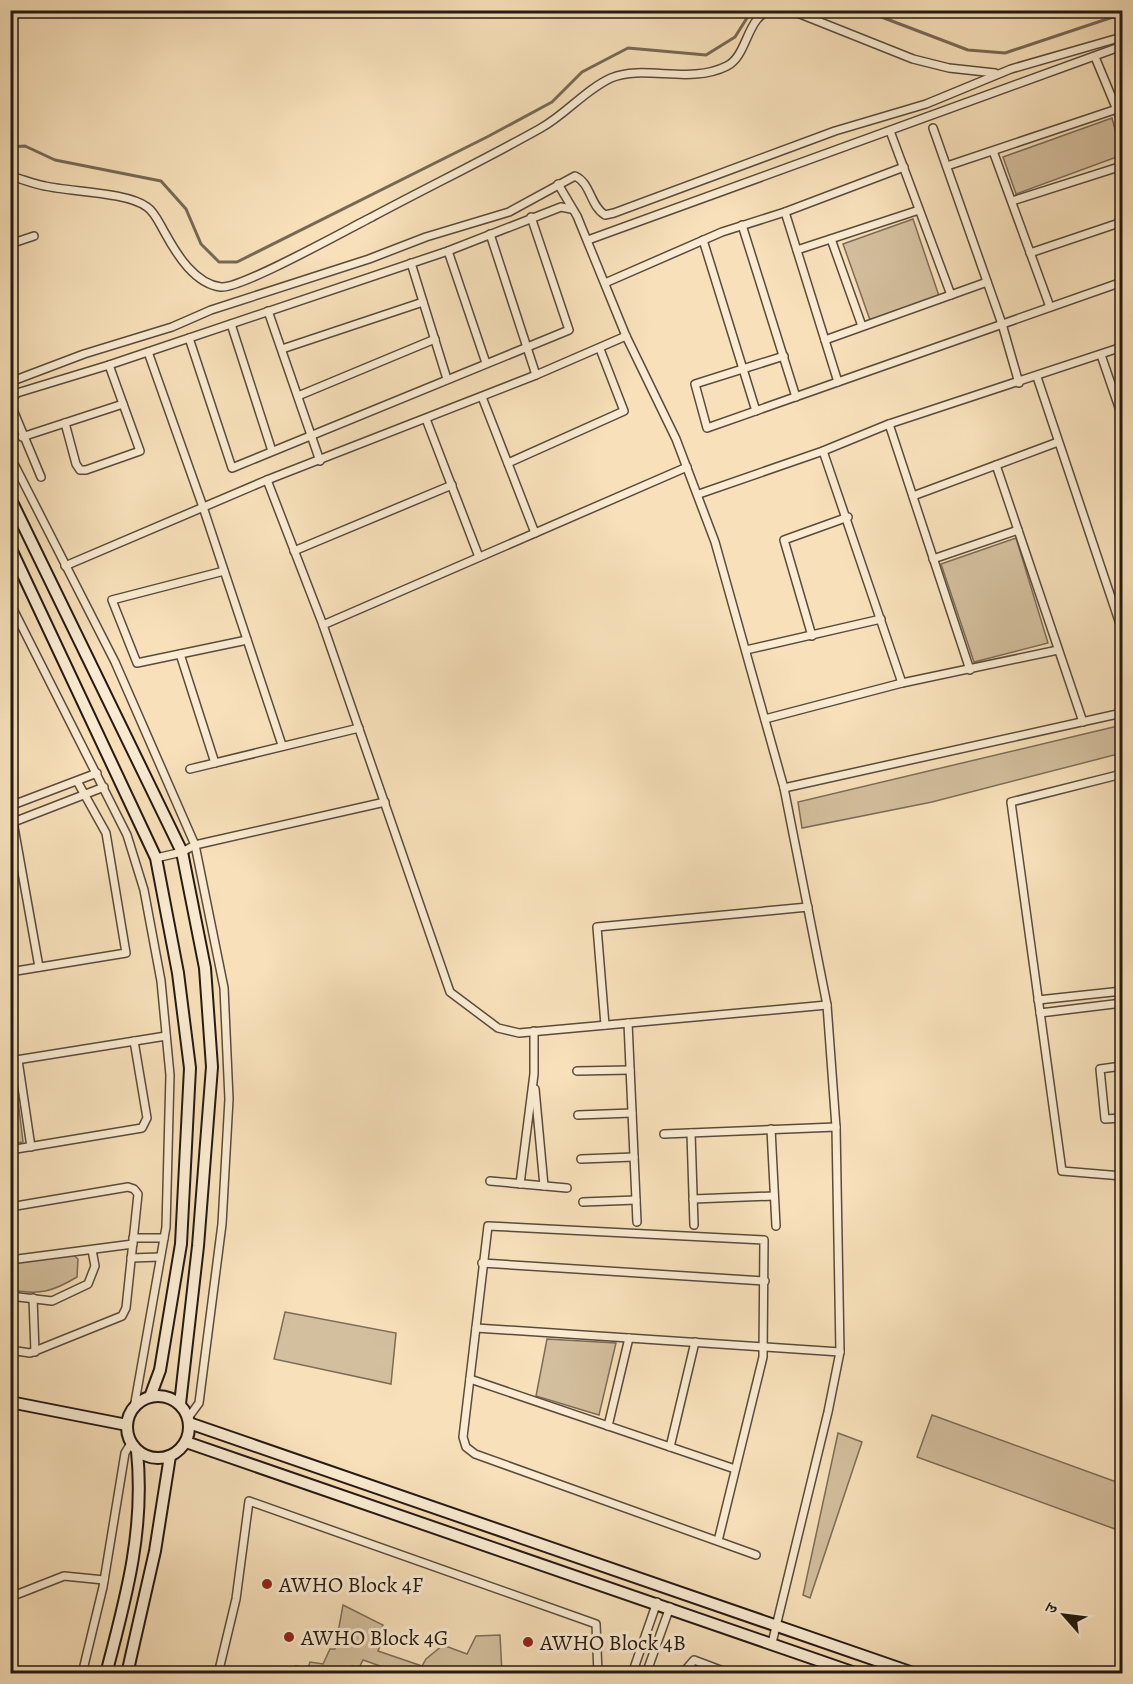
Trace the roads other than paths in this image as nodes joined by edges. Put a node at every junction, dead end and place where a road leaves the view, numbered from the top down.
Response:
1 (774, 10) edge
2 (790, 10) edge
3 (1122, 37) edge
4 (1122, 46) edge
5 (1095, 57) junction
6 (998, 74) junction
7 (1117, 110) junction
8 (1122, 122) edge
9 (933, 128) dead end
10 (890, 131) junction
11 (993, 151) junction
12 (946, 166) junction
13 (1122, 166) edge
14 (904, 167) junction
15 (10, 176) edge
16 (558, 184) junction
17 (1012, 201) junction
18 (571, 209) junction
19 (920, 210) junction
20 (785, 212) junction
21 (531, 217) junction
22 (1122, 222) edge
23 (742, 225) junction
24 (490, 234) junction
25 (34, 236) dead end
26 (831, 239) junction
27 (588, 240) junction
28 (703, 240) junction
29 (10, 244) edge
30 (448, 250) junction
31 (797, 250) junction
32 (1030, 253) junction
33 (411, 263) junction
34 (987, 282) junction
35 (1122, 282) edge
36 (605, 283) junction
37 (951, 295) junction
38 (423, 302) junction
39 (1050, 307) junction
40 (268, 311) junction
41 (231, 324) junction
42 (1002, 324) junction
43 (861, 326) junction
44 (626, 336) junction
45 (189, 338) junction
46 (435, 339) junction
47 (825, 339) junction
48 (526, 346) junction
49 (1122, 347) edge
50 (600, 349) junction
51 (282, 350) junction
52 (147, 352) junction
53 (1101, 355) junction
54 (784, 356) junction
55 (486, 363) junction
56 (109, 365) junction
57 (743, 369) junction
58 (536, 375) junction
59 (1037, 377) junction
60 (447, 379) junction
61 (10, 382) edge
62 (838, 382) junction
63 (1019, 383) junction
64 (298, 396) junction
65 (482, 397) junction
66 (796, 397) junction
67 (123, 404) junction
68 (756, 411) junction
69 (1122, 416) edge
70 (426, 419) junction
71 (65, 423) junction
72 (889, 424) junction
73 (311, 435) junction
74 (22, 437) junction
75 (1059, 442) junction
76 (272, 451) junction
77 (823, 451) junction
78 (10, 456) edge
79 (320, 461) junction
80 (508, 463) junction
81 (996, 465) junction
82 (687, 467) junction
83 (41, 477) dead end
84 (267, 480) junction
85 (452, 485) junction
86 (699, 494) junction
87 (913, 496) junction
88 (10, 498) edge
89 (203, 507) junction
90 (848, 517) junction
91 (1018, 530) junction
92 (535, 533) junction
93 (10, 547) edge
94 (294, 551) junction
95 (479, 557) junction
96 (933, 559) junction
97 (65, 566) junction
98 (224, 571) junction
99 (10, 603) edge
100 (881, 619) junction
101 (323, 625) junction
102 (1122, 630) edge
103 (812, 636) junction
104 (247, 640) junction
105 (746, 650) junction
106 (1058, 650) junction
107 (180, 654) junction
108 (970, 670) junction
109 (902, 683) junction
110 (1122, 713) edge
111 (765, 719) junction
112 (1083, 722) junction
113 (359, 728) junction
114 (282, 745) junction
115 (215, 762) junction
116 (190, 769) dead end
117 (98, 773) junction
118 (1122, 774) edge
119 (77, 781) junction
120 (104, 787) junction
121 (784, 788) junction
122 (86, 794) junction
123 (385, 802) junction
124 (11, 805) edge
125 (12, 822) edge
126 (195, 845) junction
127 (182, 852) junction
128 (156, 858) junction
129 (808, 907) junction
130 (39, 967) junction
131 (10, 972) edge
132 (1122, 991) edge
133 (1038, 1000) junction
134 (1122, 1003) edge
135 (827, 1005) junction
136 (1040, 1013) junction
137 (628, 1023) junction
138 (605, 1025) junction
139 (534, 1031) junction
140 (166, 1036) junction
141 (134, 1041) junction
142 (14, 1061) edge
143 (1122, 1066) edge
144 (630, 1070) junction
145 (577, 1071) dead end
146 (534, 1074) junction
147 (1122, 1105) edge
148 (632, 1113) junction
149 (578, 1115) dead end
150 (836, 1126) junction
151 (771, 1129) junction
152 (691, 1132) junction
153 (664, 1134) dead end
154 (31, 1147) junction
155 (10, 1150) edge
156 (634, 1158) junction
157 (581, 1159) dead end
158 (1122, 1176) edge
159 (490, 1181) dead end
160 (520, 1184) junction
161 (544, 1186) junction
162 (567, 1188) dead end
163 (774, 1196) junction
164 (693, 1199) junction
165 (636, 1200) junction
166 (583, 1202) dead end
167 (10, 1207) edge
168 (637, 1222) dead end
169 (694, 1225) dead end
170 (776, 1226) dead end
171 (164, 1238) junction
172 (133, 1241) junction
173 (92, 1250) junction
174 (131, 1257) junction
175 (160, 1257) junction
176 (10, 1260) edge
177 (482, 1263) junction
178 (765, 1281) junction
179 (10, 1296) edge
180 (33, 1298) junction
181 (476, 1328) junction
182 (629, 1338) junction
183 (695, 1342) junction
184 (764, 1347) junction
185 (10, 1350) edge
186 (35, 1352) junction
187 (840, 1352) junction
188 (470, 1379) junction
189 (150, 1397) junction
190 (10, 1402) edge
191 (180, 1404) junction
192 (134, 1408) junction
193 (188, 1420) junction
194 (127, 1425) junction
195 (608, 1426) junction
196 (186, 1442) junction
197 (134, 1447) junction
198 (670, 1447) junction
199 (170, 1456) junction
200 (735, 1469) junction
201 (718, 1541) junction
202 (756, 1555) dead end
203 (104, 1580) junction
204 (13, 1596) dead end
205 (657, 1602) junction
206 (670, 1606) junction
207 (778, 1624) junction
208 (772, 1643) junction
209 (717, 1671) edge
210 (82, 1674) edge
211 (106, 1674) edge
212 (127, 1674) edge
213 (218, 1674) edge
214 (598, 1674) edge
215 (632, 1674) edge
216 (646, 1674) edge
217 (682, 1674) edge
218 (731, 1674) edge
219 (858, 1674) edge
220 (916, 1674) edge

1 - 15 street
2 - 6 street
3 - 6 street
4 - 5 street
5 - 7 street
5 - 10 street
6 - 16 street
7 - 8 street
7 - 11 street
9 - 12 street
10 - 14 street
10 - 27 street
11 - 12 street
11 - 17 street
12 - 34 street
13 - 17 street
14 - 19 street
14 - 20 street
16 - 18 street
16 - 61 street
17 - 32 street
18 - 21 street
18 - 27 street
19 - 26 street
19 - 37 street
20 - 23 street
20 - 31 street
21 - 24 street
21 - 48 street
22 - 32 street
23 - 28 street
23 - 54 street
24 - 30 street
24 - 48 street
25 - 29 street
26 - 31 street
26 - 43 street
27 - 36 street
28 - 36 street
28 - 57 street
30 - 33 street
30 - 55 street
31 - 47 street
32 - 39 street
33 - 38 street
33 - 40 street
34 - 37 street
34 - 42 street
35 - 39 street
36 - 44 street
37 - 43 street
38 - 46 street
38 - 51 street
39 - 42 street
40 - 41 street
40 - 51 street
41 - 45 street
41 - 76 street
42 - 62 street
42 - 63 street
43 - 47 street
44 - 50 street
44 - 82 street
45 - 52 street
45 - 76 street
46 - 60 street
46 - 64 street
47 - 62 street
48 - 55 street
48 - 58 street
49 - 53 street
50 - 58 street
50 - 80 street
51 - 64 street
52 - 56 street
52 - 89 street
53 - 59 street
53 - 69 street
54 - 57 street
54 - 66 street
55 - 60 street
56 - 67 street
56 - 74 street
57 - 68 street
57 - 68 street
58 - 65 street
59 - 63 street
59 - 75 street
60 - 73 street
62 - 66 street
63 - 72 street
64 - 73 street
65 - 70 street
65 - 80 street
66 - 68 street
67 - 71 street
67 - 71 street
70 - 79 street
70 - 85 street
71 - 74 street
72 - 77 street
72 - 87 street
73 - 76 street
73 - 79 street
74 - 83 street
75 - 81 street
75 - 102 street
77 - 86 street
77 - 90 street
78 - 97 street
79 - 84 street
80 - 92 street
81 - 87 street
81 - 91 street
82 - 86 street
82 - 92 street
84 - 89 street
84 - 94 street
85 - 94 street
85 - 95 street
86 - 105 street
87 - 96 street
88 - 127 street
89 - 97 street
89 - 98 street
90 - 100 street
90 - 103 street
91 - 96 street
91 - 106 street
92 - 95 street
93 - 128 street
94 - 101 street
95 - 101 street
96 - 108 street
97 - 126 street
98 - 104 street
98 - 107 street
99 - 117 street
100 - 103 street
100 - 109 street
101 - 113 street
103 - 105 street
104 - 107 street
104 - 114 street
105 - 111 street
106 - 108 street
106 - 112 street
107 - 115 street
108 - 109 street
109 - 111 street
110 - 112 street
111 - 121 street
112 - 121 street
113 - 114 street
113 - 123 street
114 - 115 street
115 - 116 street
117 - 119 street
117 - 120 street
118 - 133 street
119 - 122 street
119 - 124 street
120 - 122 street
120 - 140 street
121 - 129 street
122 - 125 street
122 - 130 street
123 - 126 street
123 - 139 street
124 - 125 street
125 - 130 street
126 - 127 street
126 - 193 street
127 - 128 street
127 - 191 street
128 - 189 street
129 - 135 street
129 - 138 street
130 - 131 street
132 - 133 street
133 - 136 street
134 - 136 street
135 - 137 street
135 - 150 street
136 - 158 street
137 - 138 street
137 - 144 street
138 - 139 street
139 - 146 street
140 - 141 street
140 - 171 street
141 - 142 street
141 - 154 street
142 - 154 street
143 - 147 street
144 - 145 street
144 - 148 street
146 - 160 street
146 - 161 street
148 - 149 street
148 - 156 street
150 - 151 street
150 - 187 street
151 - 152 street
151 - 163 street
152 - 153 street
152 - 164 street
154 - 155 street
156 - 157 street
156 - 165 street
159 - 160 street
160 - 161 street
161 - 162 street
163 - 164 street
163 - 170 street
164 - 169 street
165 - 166 street
165 - 168 street
167 - 172 street
171 - 172 street
171 - 175 street
172 - 173 street
172 - 174 street
173 - 176 street
173 - 180 street
174 - 175 street
174 - 186 street
175 - 192 street
177 - 178 street
177 - 178 street
177 - 181 street
178 - 184 street
179 - 180 street
180 - 186 street
181 - 182 street
181 - 188 street
182 - 183 street
182 - 195 street
183 - 184 street
183 - 198 street
184 - 187 street
184 - 200 street
185 - 186 street
187 - 207 street
188 - 195 street
188 - 201 street
189 - 191 street
189 - 192 street
190 - 194 street
191 - 193 street
192 - 194 street
193 - 196 street
193 - 207 street
194 - 197 street
195 - 198 street
196 - 199 street
196 - 205 street
197 - 199 street
197 - 203 street
197 - 211 street
198 - 200 street
199 - 212 street
200 - 201 street
201 - 202 street
203 - 204 street
203 - 210 street
205 - 206 street
205 - 215 street
206 - 208 street
206 - 216 street
207 - 208 street
207 - 220 street
208 - 219 street
209 - 217 street
209 - 218 street
213 - 214 street

